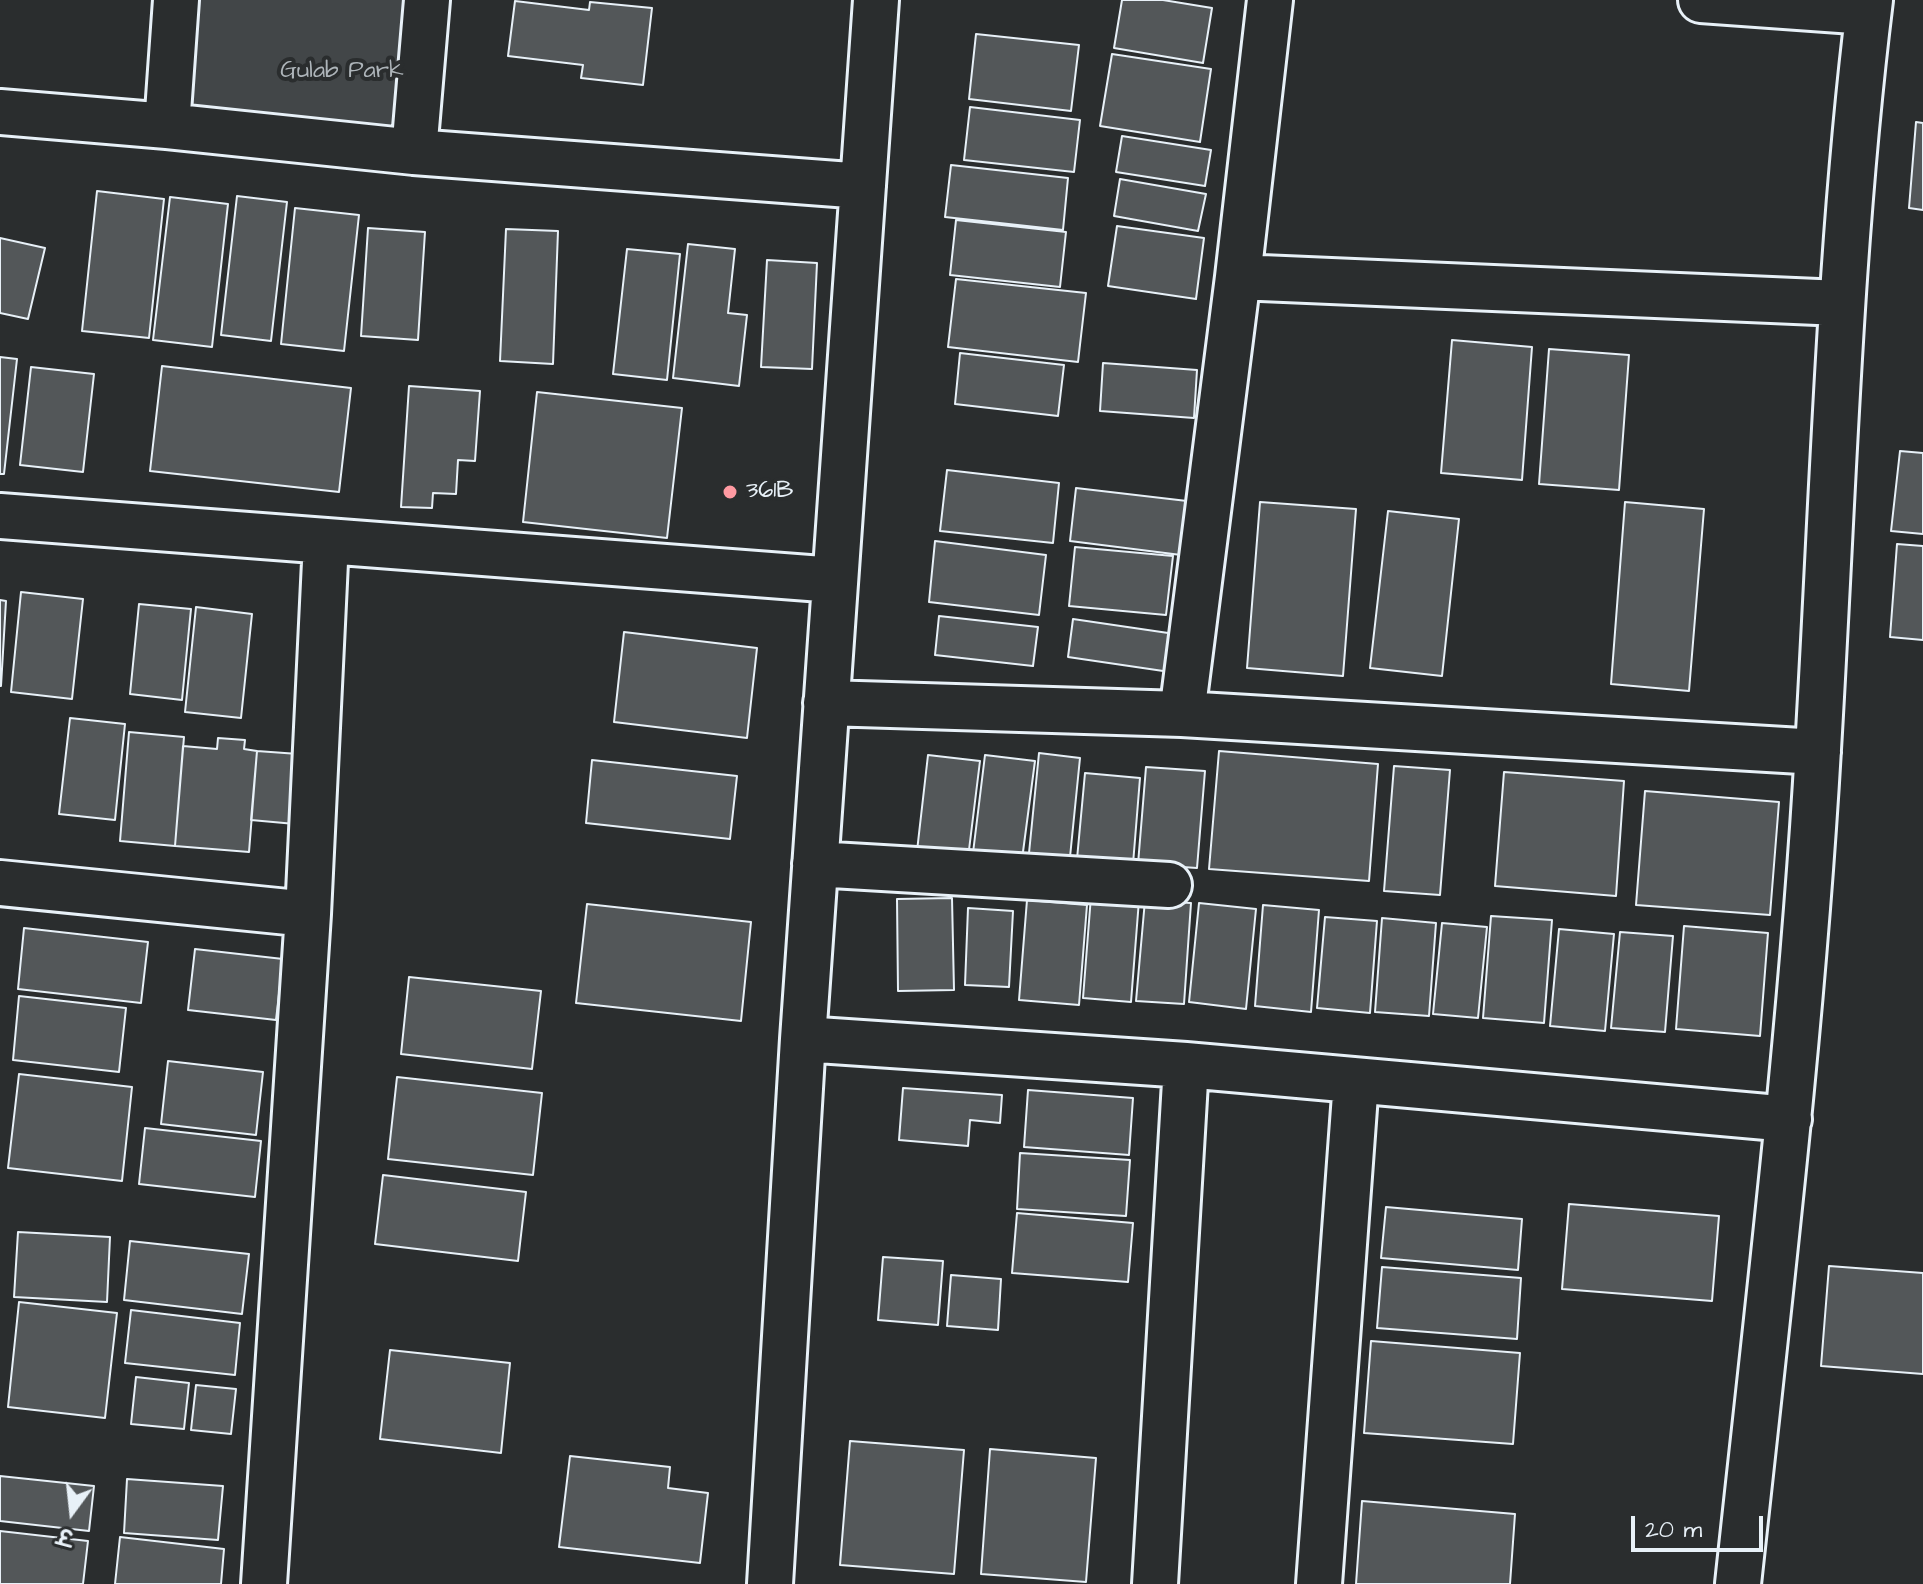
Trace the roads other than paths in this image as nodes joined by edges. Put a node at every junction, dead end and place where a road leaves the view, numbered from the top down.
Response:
1 (176, 0) edge
2 (427, 0) edge
3 (876, 0) edge
4 (1270, 0) edge
5 (1701, 0) edge
6 (1869, 6) edge
7 (0, 112) edge
8 (167, 126) junction
9 (414, 152) junction
10 (863, 186) junction
11 (1238, 277) junction
12 (1841, 303) junction
13 (0, 516) edge
14 (326, 541) junction
15 (835, 580) junction
16 (826, 703) junction
17 (1182, 714) junction
18 (1818, 752) junction
19 (815, 864) junction
20 (0, 883) edge
21 (1169, 885) dead end
22 (308, 914) junction
23 (803, 1039) junction
24 (1186, 1065) junction
25 (1356, 1081) junction
26 (1789, 1119) junction
27 (264, 1584) edge
28 (770, 1584) edge
29 (1155, 1584) edge
30 (1319, 1584) edge
31 (1738, 1584) edge

1 - 8 street
2 - 9 street
3 - 10 street
4 - 11 street
5 - 6 street
6 - 12 street
7 - 8 street
8 - 9 street
9 - 10 street
10 - 15 street
11 - 12 street
11 - 17 street
12 - 18 street
13 - 14 street
14 - 15 street
14 - 22 street
15 - 16 street
16 - 17 street
16 - 19 street
17 - 18 street
18 - 26 street
19 - 21 street
19 - 23 street
20 - 22 street
22 - 27 street
23 - 24 street
23 - 28 street
24 - 25 street
24 - 29 street
25 - 26 street
25 - 30 street
26 - 31 street

